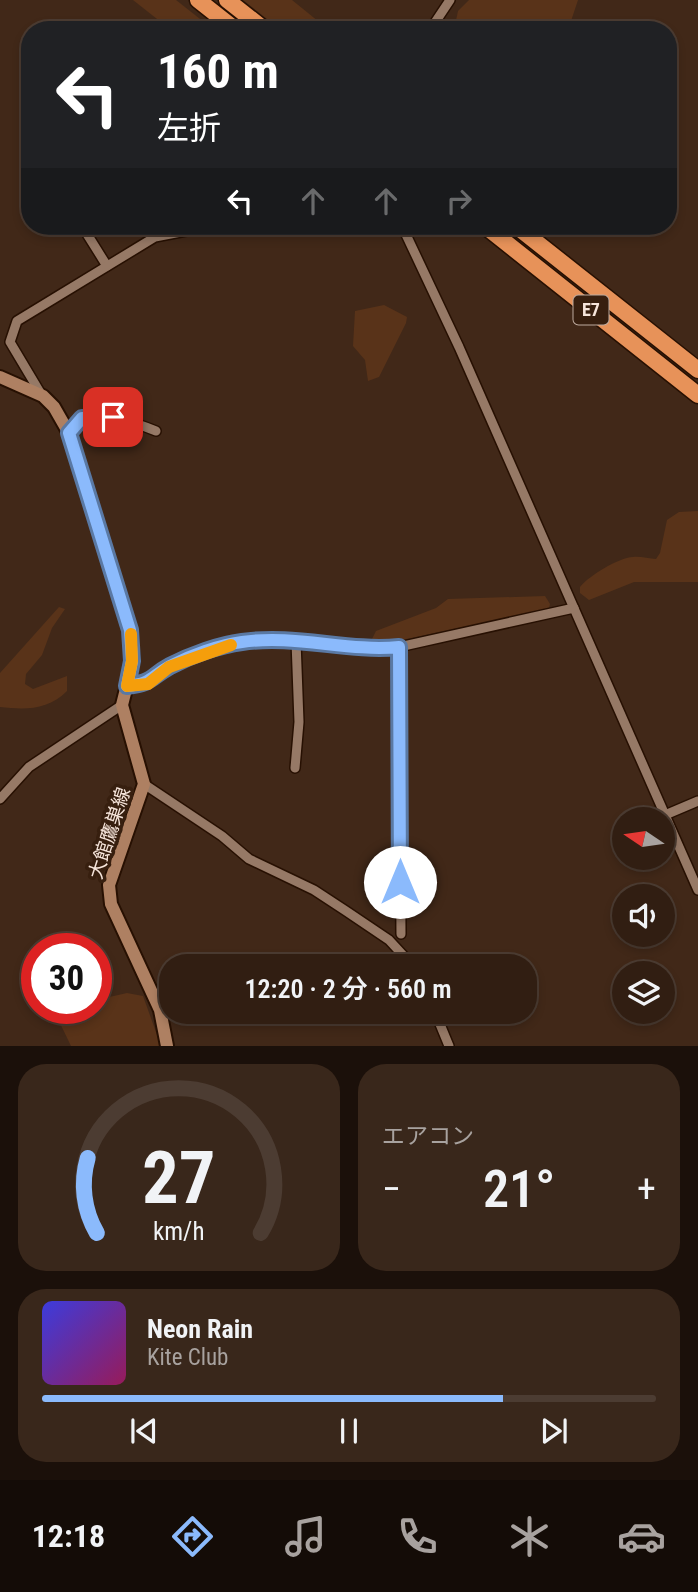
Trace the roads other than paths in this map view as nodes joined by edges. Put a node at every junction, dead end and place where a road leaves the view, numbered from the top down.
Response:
1 (198, 0) edge
2 (227, 0) edge
3 (450, 0) edge
4 (225, 21) edge
5 (254, 21) edge
6 (436, 21) edge
7 (88, 235) edge
8 (165, 235) edge
9 (406, 235) edge
10 (496, 235) edge
11 (527, 235) edge
12 (107, 266) junction
13 (698, 370) edge
14 (0, 377) edge
15 (698, 395) edge
16 (43, 396) junction
17 (156, 431) dead end
18 (69, 433) junction
19 (574, 608) junction
20 (296, 640) junction
21 (399, 647) junction
22 (127, 686) junction
23 (122, 705) junction
24 (295, 768) dead end
25 (144, 784) junction
26 (0, 799) edge
27 (698, 801) edge
28 (661, 807) edge
29 (676, 810) edge
30 (676, 840) edge
31 (698, 890) edge
32 (401, 934) dead end
33 (401, 954) edge
34 (440, 1024) edge
35 (167, 1046) edge
36 (449, 1046) edge

1 - 4 highway
2 - 5 highway
3 - 6 street
7 - 12 street
8 - 12 street
9 - 19 street
10 - 15 highway, E7
11 - 13 highway, E7
12 - 16 street
14 - 16 main road
16 - 18 main road
17 - 18 street
18 - 22 main road
19 - 21 street
19 - 28 street
20 - 21 street
20 - 22 street
20 - 24 street
21 - 32 street
22 - 23 main road
23 - 25 main road, 大館鷹巣線
23 - 26 street
25 - 33 street
25 - 35 main road, 大館鷹巣線
27 - 29 street
30 - 31 street
34 - 36 street

